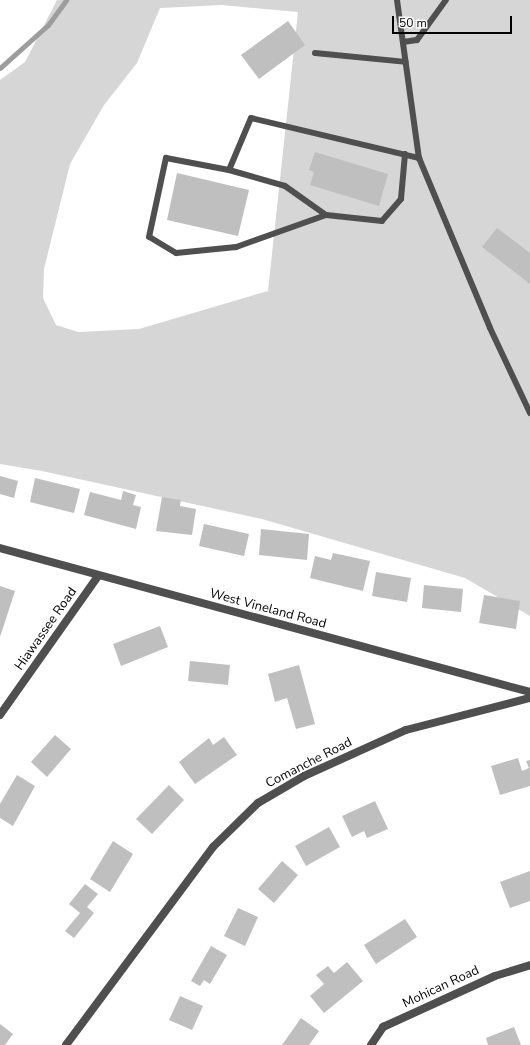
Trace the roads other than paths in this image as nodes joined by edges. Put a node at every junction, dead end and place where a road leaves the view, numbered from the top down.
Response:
1 (397, 0) edge
2 (446, 0) edge
3 (403, 42) junction
4 (315, 53) dead end
5 (406, 62) junction
6 (405, 154) junction
7 (419, 158) junction
8 (229, 170) junction
9 (326, 215) junction
10 (530, 413) edge
11 (0, 548) edge
12 (98, 576) junction
13 (530, 692) edge
14 (530, 698) edge
15 (0, 715) edge
16 (530, 965) edge
17 (66, 1045) edge
18 (371, 1045) edge

1 - 3 lane
2 - 3 lane
3 - 5 lane
4 - 5 lane
5 - 7 lane
6 - 7 lane
6 - 8 lane
6 - 9 lane
7 - 10 lane
8 - 9 lane
8 - 9 lane
11 - 12 street, West Vineland Road
12 - 13 street, West Vineland Road
12 - 15 street, Hiawassee Road
14 - 17 street, Comanche Road
16 - 18 street, Mohican Road

